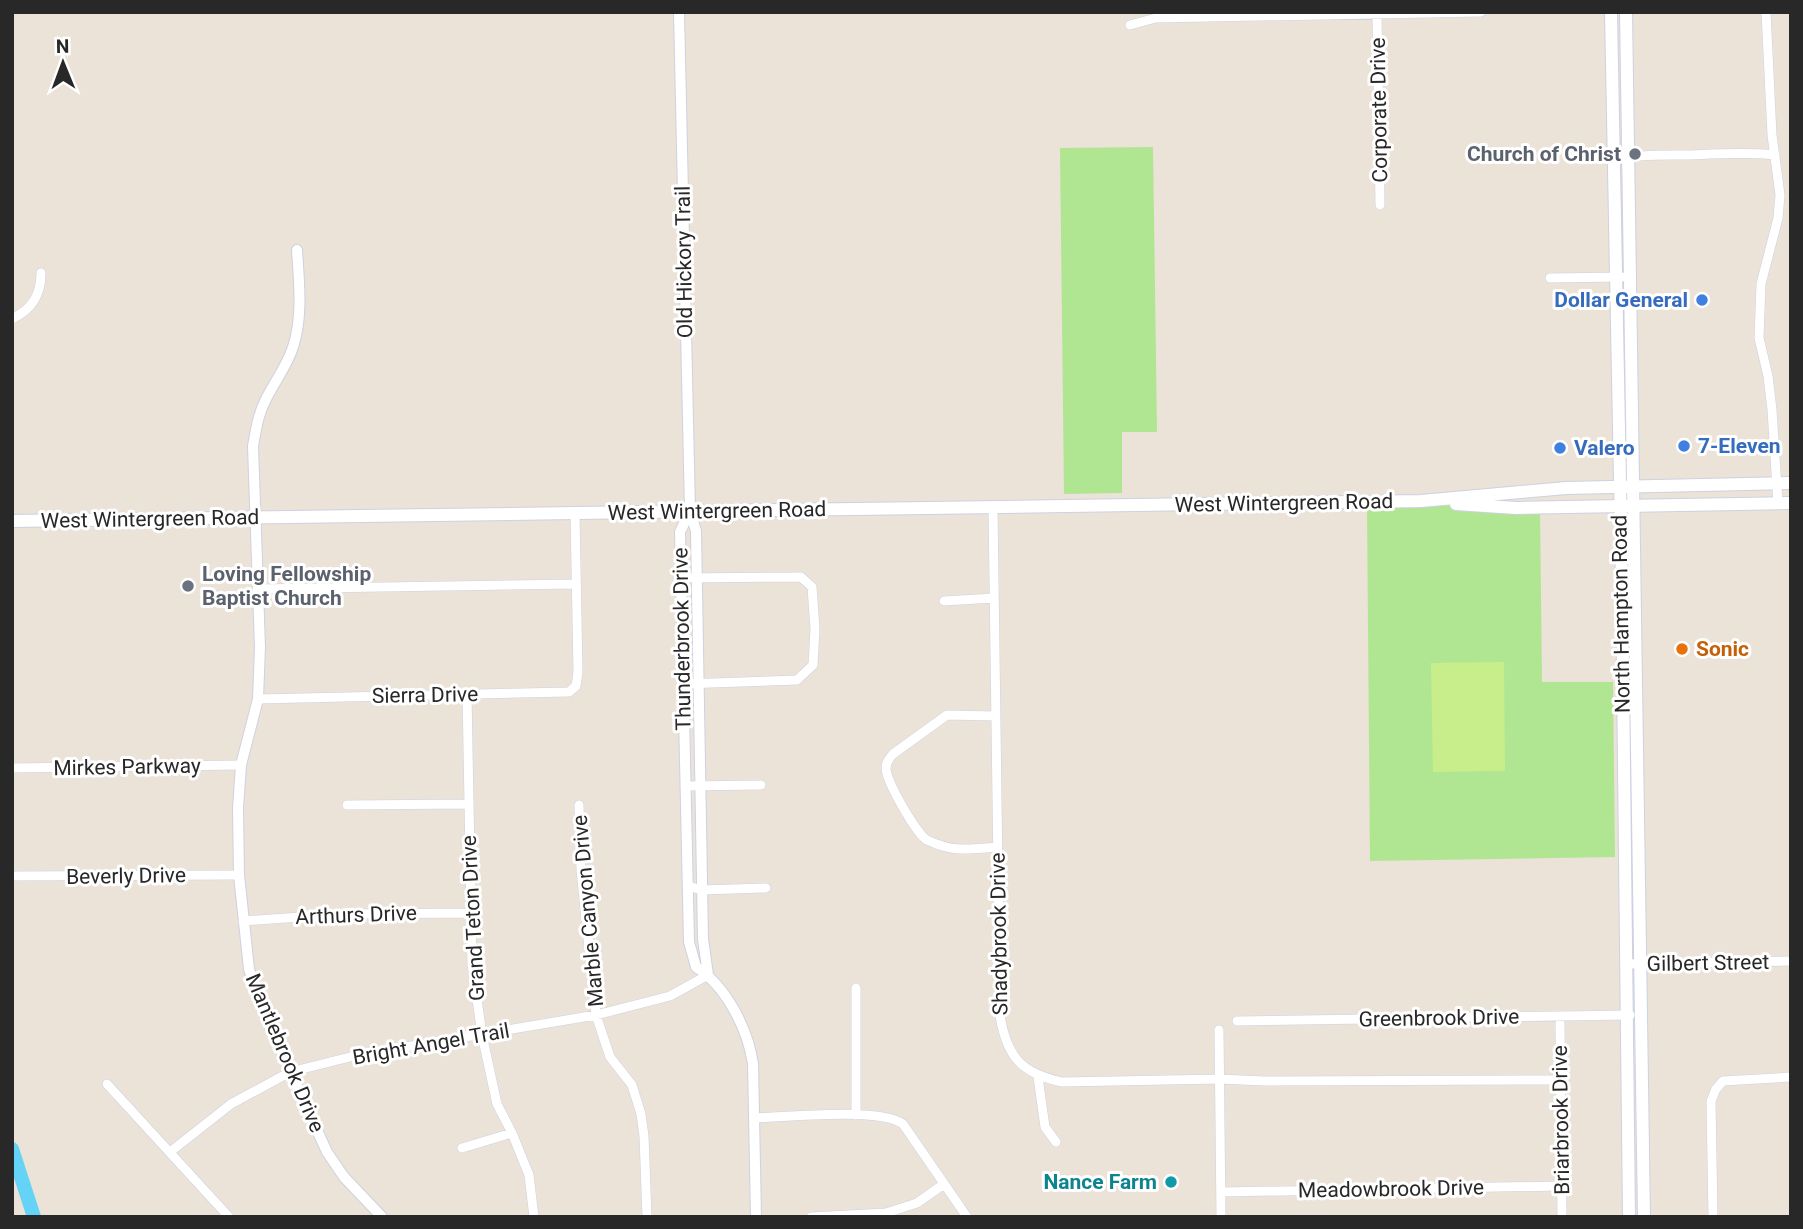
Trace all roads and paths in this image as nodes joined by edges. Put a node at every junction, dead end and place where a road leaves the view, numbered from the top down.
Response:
1 (679, 12) edge
2 (1481, 12) edge
3 (1611, 12) edge
4 (1626, 12) edge
5 (1766, 12) edge
6 (1377, 14) junction
7 (1130, 25) dead end
8 (1775, 155) junction
9 (1629, 157) junction
10 (1614, 162) junction
11 (1380, 205) dead end
12 (297, 250) dead end
13 (41, 273) dead end
14 (1615, 277) junction
15 (1631, 277) junction
16 (1550, 278) dead end
17 (12, 319) edge
18 (1784, 484) edge
19 (1635, 487) junction
20 (1564, 488) junction
21 (1619, 488) junction
22 (1421, 501) junction
23 (1452, 503) junction
24 (1785, 503) edge
25 (1619, 506) junction
26 (1635, 506) junction
27 (993, 507) junction
28 (690, 511) junction
29 (575, 513) junction
30 (256, 518) junction
31 (12, 521) edge
32 (681, 578) junction
33 (696, 578) junction
34 (576, 584) junction
35 (257, 589) junction
36 (994, 598) junction
37 (944, 601) dead end
38 (698, 683) junction
39 (682, 684) junction
40 (1622, 685) junction
41 (1637, 685) junction
42 (467, 694) junction
43 (258, 699) junction
44 (995, 716) junction
45 (242, 765) junction
46 (12, 768) edge
47 (761, 785) dead end
48 (686, 786) junction
49 (700, 786) junction
50 (347, 804) dead end
51 (468, 804) junction
52 (579, 805) dead end
53 (997, 848) junction
54 (239, 875) junction
55 (12, 876) edge
56 (688, 886) junction
57 (766, 888) dead end
58 (702, 890) junction
59 (470, 913) junction
60 (243, 922) junction
61 (1791, 961) edge
62 (1626, 964) junction
63 (1641, 964) junction
64 (708, 975) junction
65 (856, 988) dead end
66 (1641, 1014) junction
67 (596, 1015) junction
68 (1626, 1015) junction
69 (1237, 1021) dead end
70 (1559, 1023) dead end
71 (1219, 1030) dead end
72 (481, 1035) junction
73 (290, 1072) junction
74 (1038, 1077) junction
75 (1791, 1077) edge
76 (1219, 1079) junction
77 (1560, 1080) junction
78 (107, 1084) dead end
79 (856, 1115) junction
80 (755, 1118) junction
81 (512, 1133) junction
82 (1056, 1142) dead end
83 (462, 1148) dead end
84 (170, 1152) junction
85 (944, 1184) junction
86 (1561, 1186) junction
87 (1221, 1192) junction
88 (379, 1216) edge
89 (229, 1217) edge
90 (534, 1217) edge
91 (647, 1217) edge
92 (756, 1217) edge
93 (811, 1217) edge
94 (967, 1217) edge
95 (1221, 1217) edge
96 (1562, 1217) edge
97 (1629, 1217) edge
98 (1644, 1217) edge
99 (1713, 1217) edge

1 - 28 street, Old Hickory Trail
2 - 6 street
3 - 10 main road, North Hampton Road
4 - 9 main road, North Hampton Road
5 - 8 street
6 - 7 street
6 - 11 street, Corporate Drive
8 - 9 street
8 - 18 street
9 - 10 street
9 - 15 main road, North Hampton Road
10 - 14 main road, North Hampton Road
12 - 30 street, Mantlebrook Drive
13 - 17 street
14 - 15 street
14 - 16 street
14 - 21 main road, North Hampton Road
15 - 19 main road, North Hampton Road
18 - 19 main road, West Wintergreen Road
18 - 24 street
19 - 21 main road, West Wintergreen Road
19 - 26 main road, North Hampton Road
20 - 21 main road, West Wintergreen Road
20 - 22 main road, West Wintergreen Road
20 - 23 main road
21 - 25 main road, North Hampton Road
22 - 23 main road, West Wintergreen Road
22 - 27 main road, West Wintergreen Road
23 - 25 main road, West Wintergreen Road
24 - 26 main road, West Wintergreen Road
25 - 26 main road, West Wintergreen Road
25 - 40 main road, North Hampton Road
26 - 41 main road, North Hampton Road
27 - 28 main road, West Wintergreen Road
27 - 36 street, Shadybrook Drive
28 - 29 main road, West Wintergreen Road
28 - 32 street, Thunderbrook Drive
28 - 33 street, Thunderbrook Drive
29 - 30 main road, West Wintergreen Road
29 - 34 street
30 - 31 main road, West Wintergreen Road
30 - 35 street, Mantlebrook Drive
32 - 33 street
32 - 39 street, Thunderbrook Drive
33 - 38 street, Thunderbrook Drive
33 - 38 street
34 - 35 street
34 - 42 street, Sierra Drive
35 - 43 street, Mantlebrook Drive
36 - 37 street
36 - 44 street, Shadybrook Drive
38 - 39 street
38 - 49 street, Thunderbrook Drive
39 - 48 street, Thunderbrook Drive
40 - 41 main road
40 - 62 main road, North Hampton Road
41 - 63 main road, North Hampton Road
42 - 43 street, Sierra Drive
42 - 51 street, Grand Teton Drive
43 - 45 street, Mantlebrook Drive
44 - 53 street, Shadybrook Drive
44 - 53 street
45 - 46 street, Mirkes Parkway
45 - 54 street, Mantlebrook Drive
47 - 49 street
48 - 49 street
48 - 56 street, Thunderbrook Drive
49 - 58 street, Thunderbrook Drive
50 - 51 street
51 - 59 street, Grand Teton Drive
52 - 67 street, Marble Canyon Drive
53 - 74 street, Shadybrook Drive
54 - 55 street, Beverly Drive
54 - 60 street, Mantlebrook Drive
56 - 58 street
56 - 64 street, Thunderbrook Drive
57 - 58 street
58 - 64 street, Thunderbrook Drive
59 - 60 street, Arthurs Drive
59 - 72 street, Grand Teton Drive
60 - 73 street, Mantlebrook Drive
61 - 63 street, Gilbert Street
62 - 63 street, Gilbert Street
62 - 68 main road, North Hampton Road
63 - 66 main road, North Hampton Road
64 - 67 street, Bright Angel Trail
64 - 80 street, Thunderbrook Drive
65 - 79 street
66 - 68 street, Greenbrook Drive
66 - 98 main road, North Hampton Road
67 - 72 street, Bright Angel Trail
67 - 91 street, Marble Canyon Drive
68 - 69 street, Greenbrook Drive
68 - 97 main road, North Hampton Road
70 - 77 street, Briarbrook Drive
71 - 76 street
72 - 73 street, Bright Angel Trail
72 - 81 street, Grand Teton Drive
73 - 84 street, Bright Angel Trail
73 - 88 street, Mantlebrook Drive
74 - 76 street
74 - 82 street
75 - 99 street
76 - 77 street
76 - 87 street
77 - 86 street, Briarbrook Drive
78 - 84 street
79 - 80 street
79 - 85 street
80 - 92 street, Thunderbrook Drive
81 - 83 street
81 - 90 street, Grand Teton Drive
84 - 89 street
85 - 93 street
85 - 94 street
86 - 87 street, Meadowbrook Drive
86 - 96 street, Briarbrook Drive
87 - 95 street

